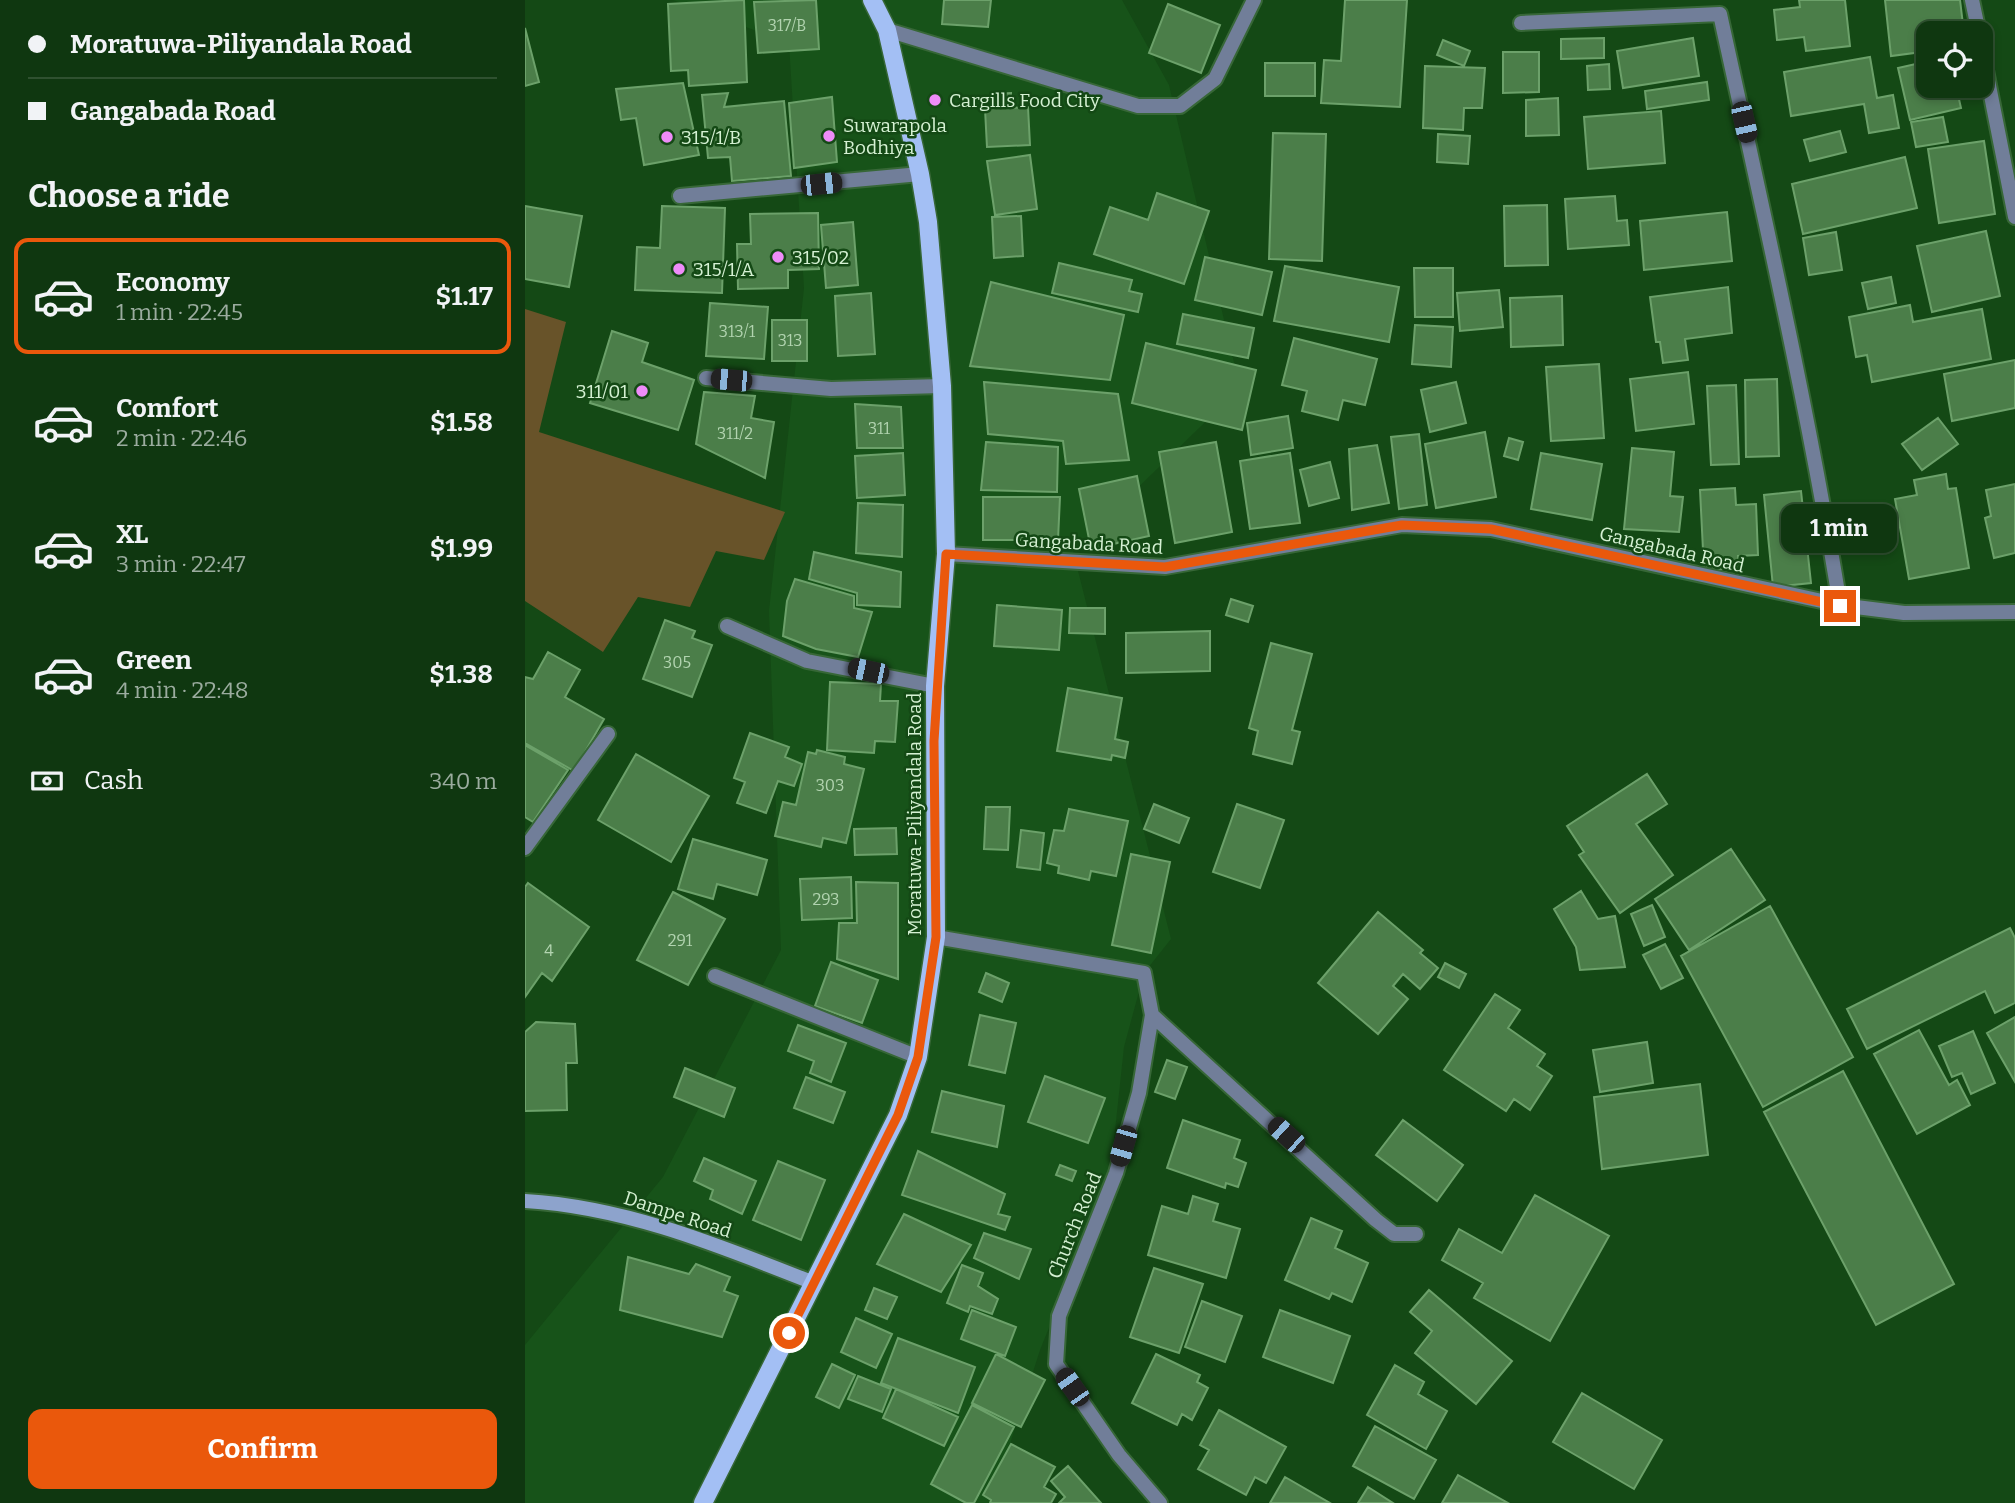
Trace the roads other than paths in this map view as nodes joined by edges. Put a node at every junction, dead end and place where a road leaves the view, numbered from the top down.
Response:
1 (872, 0) edge
2 (1254, 0) edge
3 (1972, 0) edge
4 (1976, 21) edge
5 (1521, 23) dead end
6 (887, 30) junction
7 (1991, 98) edge
8 (920, 174) junction
9 (680, 196) dead end
10 (2015, 217) edge
11 (706, 378) dead end
12 (942, 386) junction
13 (946, 554) junction
14 (1840, 606) junction
15 (2015, 612) edge
16 (727, 626) dead end
17 (935, 686) junction
18 (608, 734) dead end
19 (525, 848) edge
20 (936, 937) junction
21 (715, 976) dead end
22 (1152, 1015) junction
23 (918, 1057) junction
24 (525, 1202) edge
25 (1416, 1234) dead end
26 (814, 1283) junction
27 (703, 1503) edge
28 (1160, 1503) edge

1 - 6 main road, Moratuwa-Piliyandala Road
2 - 6 street
3 - 4 street
5 - 14 street
6 - 8 main road, Moratuwa-Piliyandala Road
7 - 10 street
8 - 9 street
8 - 12 main road, Moratuwa-Piliyandala Road
11 - 12 street
12 - 13 main road, Moratuwa-Piliyandala Road
13 - 14 street, Gangabada Road
13 - 17 main road, Moratuwa-Piliyandala Road
14 - 15 street, Gangabada Road
16 - 17 street
17 - 20 main road, Moratuwa-Piliyandala Road
18 - 19 street
20 - 22 street, Church Road
20 - 23 main road, Moratuwa-Piliyandala Road
21 - 23 street
22 - 25 street
22 - 28 street, Church Road
23 - 26 main road, Moratuwa-Piliyandala Road
24 - 26 street, Dampe Road
26 - 27 main road, Moratuwa-Piliyandala Road

